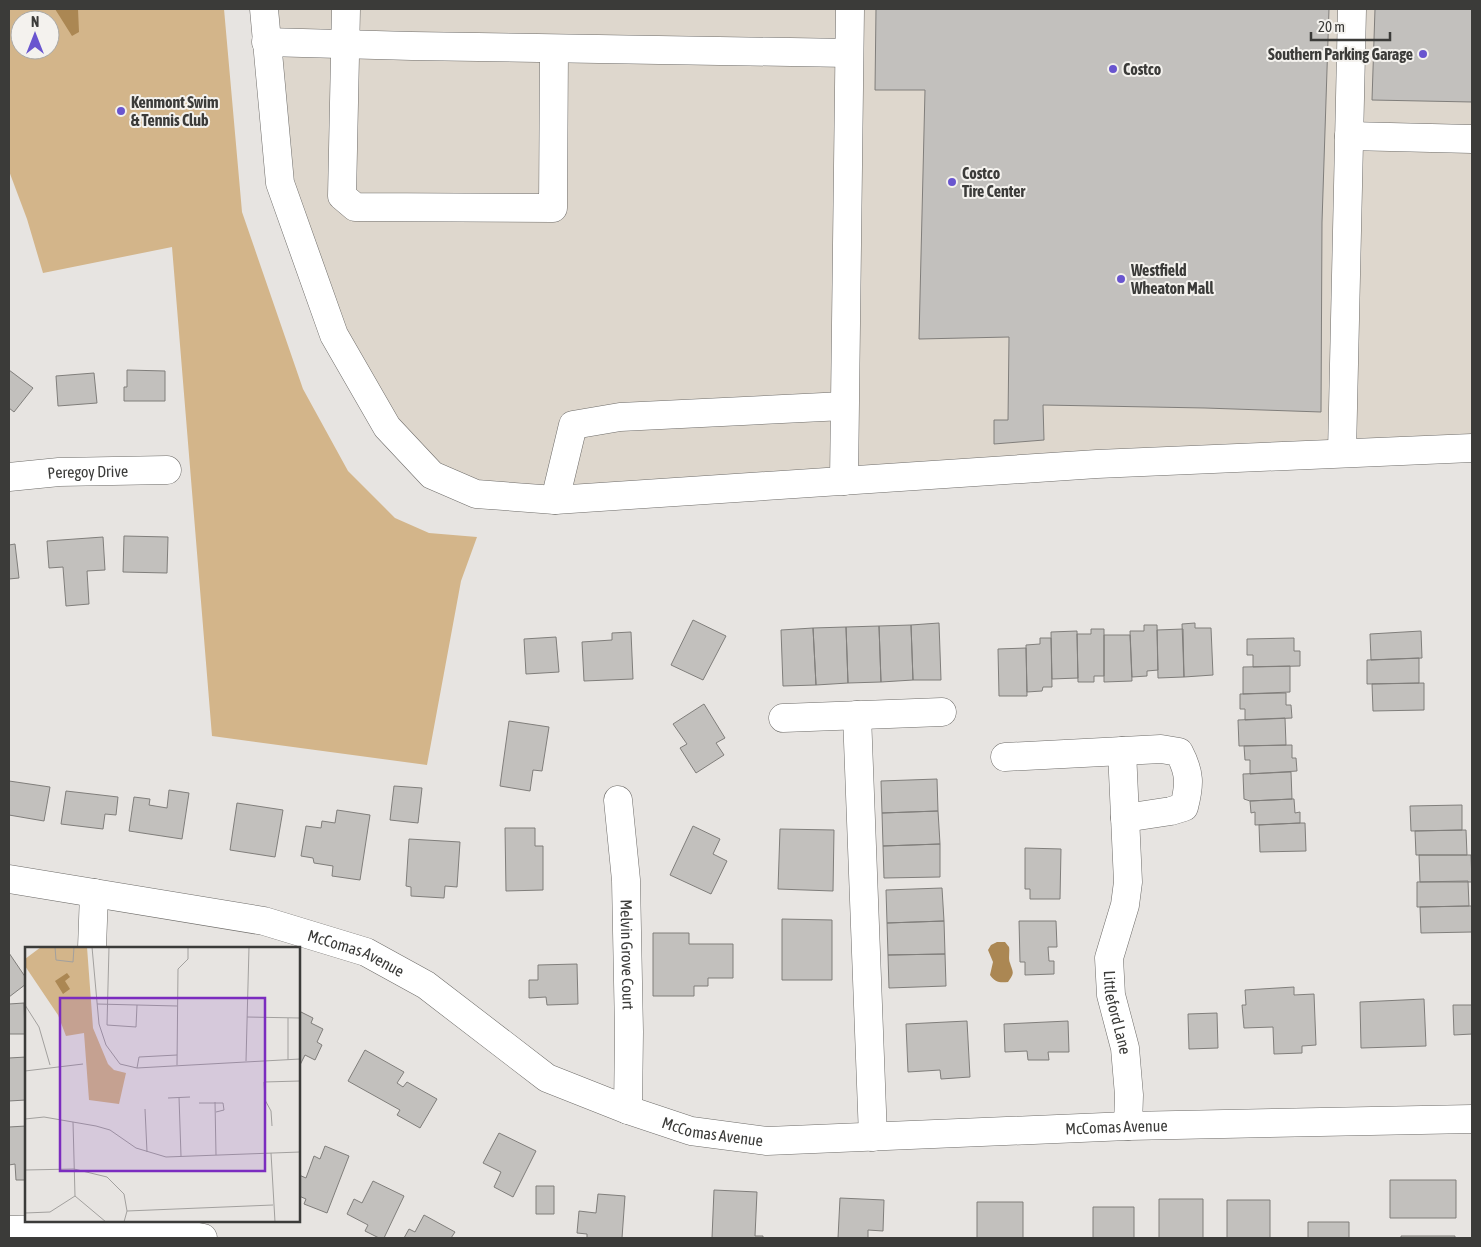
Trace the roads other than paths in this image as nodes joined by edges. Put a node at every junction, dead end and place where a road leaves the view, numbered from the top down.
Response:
1 (264, 9) edge
2 (346, 9) edge
3 (850, 9) edge
4 (1352, 9) edge
5 (266, 42) junction
6 (346, 45) junction
7 (554, 49) junction
8 (848, 53) junction
9 (1349, 136) junction
10 (1472, 139) edge
11 (844, 406) junction
12 (1472, 448) edge
13 (1342, 453) junction
14 (167, 470) dead end
15 (9, 477) edge
16 (844, 481) junction
17 (555, 500) junction
18 (942, 712) dead end
19 (857, 715) junction
20 (783, 718) dead end
21 (1122, 751) junction
22 (1005, 757) dead end
23 (618, 800) dead end
24 (1125, 818) junction
25 (9, 879) edge
26 (94, 893) junction
27 (92, 947) edge
28 (628, 1110) junction
29 (1472, 1119) edge
30 (1128, 1126) junction
31 (873, 1137) junction
32 (102, 1229) edge
33 (9, 1230) edge
34 (203, 1238) edge

1 - 5 street
2 - 6 street
3 - 8 street
4 - 9 street
5 - 6 street
5 - 17 street
6 - 7 street
6 - 7 street
7 - 8 street
8 - 11 street
9 - 10 street
9 - 13 street
11 - 16 street
11 - 17 street
12 - 13 street
13 - 16 street
14 - 15 street, Peregoy Drive
16 - 17 street
18 - 19 street
19 - 20 street
19 - 31 street
21 - 22 street
21 - 24 street, Littleford Lane
21 - 24 street
23 - 28 street, Melvin Grove Court
24 - 30 street, Littleford Lane
25 - 26 street, McComas Avenue
26 - 27 street
26 - 28 street, McComas Avenue
28 - 31 street, McComas Avenue
29 - 30 street, McComas Avenue
30 - 31 street, McComas Avenue
32 - 33 street
32 - 34 street

